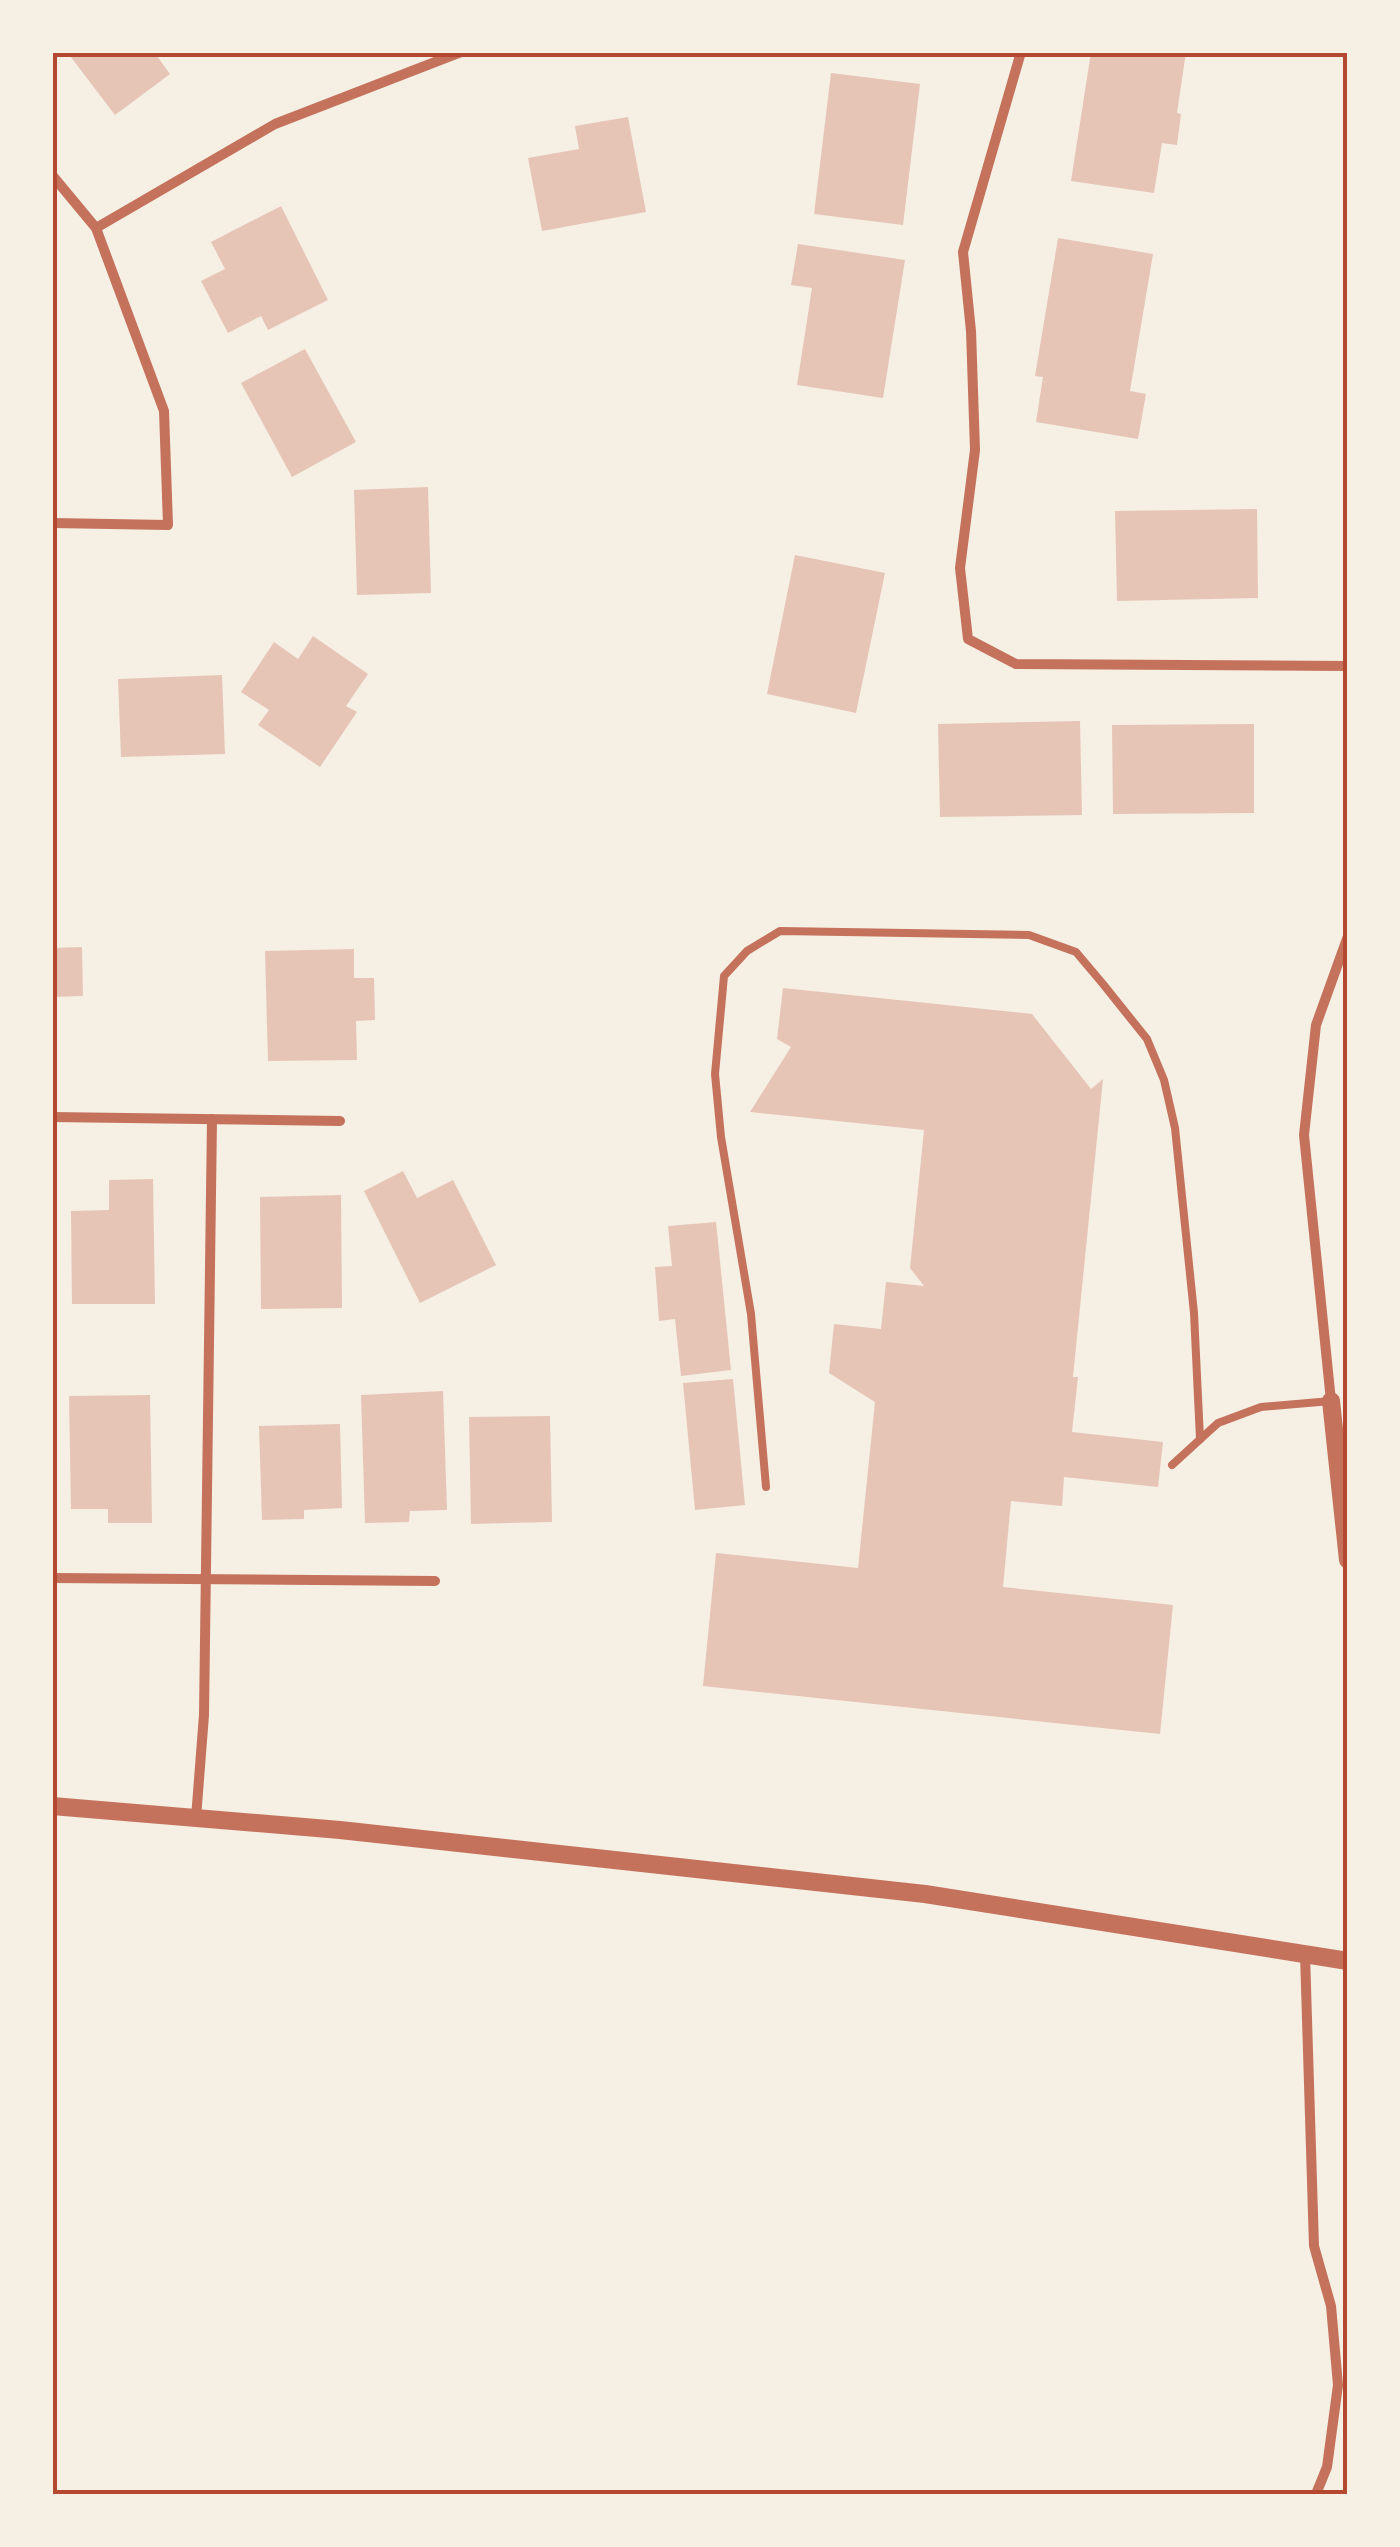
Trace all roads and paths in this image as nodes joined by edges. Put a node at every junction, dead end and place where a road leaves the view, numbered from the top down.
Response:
1 (461, 52) edge
2 (1021, 52) edge
3 (52, 175) edge
4 (96, 228) junction
5 (52, 523) edge
6 (1348, 666) edge
7 (1348, 936) edge
8 (52, 1118) edge
9 (212, 1119) junction
10 (340, 1120) dead end
11 (1331, 1401) junction
12 (1200, 1439) junction
13 (1172, 1465) dead end
14 (766, 1487) dead end
15 (1348, 1560) edge
16 (52, 1578) edge
17 (205, 1580) junction
18 (435, 1581) dead end
19 (52, 1806) edge
20 (196, 1818) junction
21 (1305, 1954) junction
22 (1348, 1961) edge
23 (1316, 2494) edge

1 - 4 street
2 - 6 street
3 - 4 street
4 - 5 street
7 - 11 street
8 - 9 street
9 - 10 street
9 - 17 street
11 - 12 lane
11 - 15 street
12 - 13 lane
12 - 14 lane
16 - 17 street
17 - 18 street
17 - 20 street
19 - 20 street
20 - 21 street
21 - 22 street
21 - 23 street

